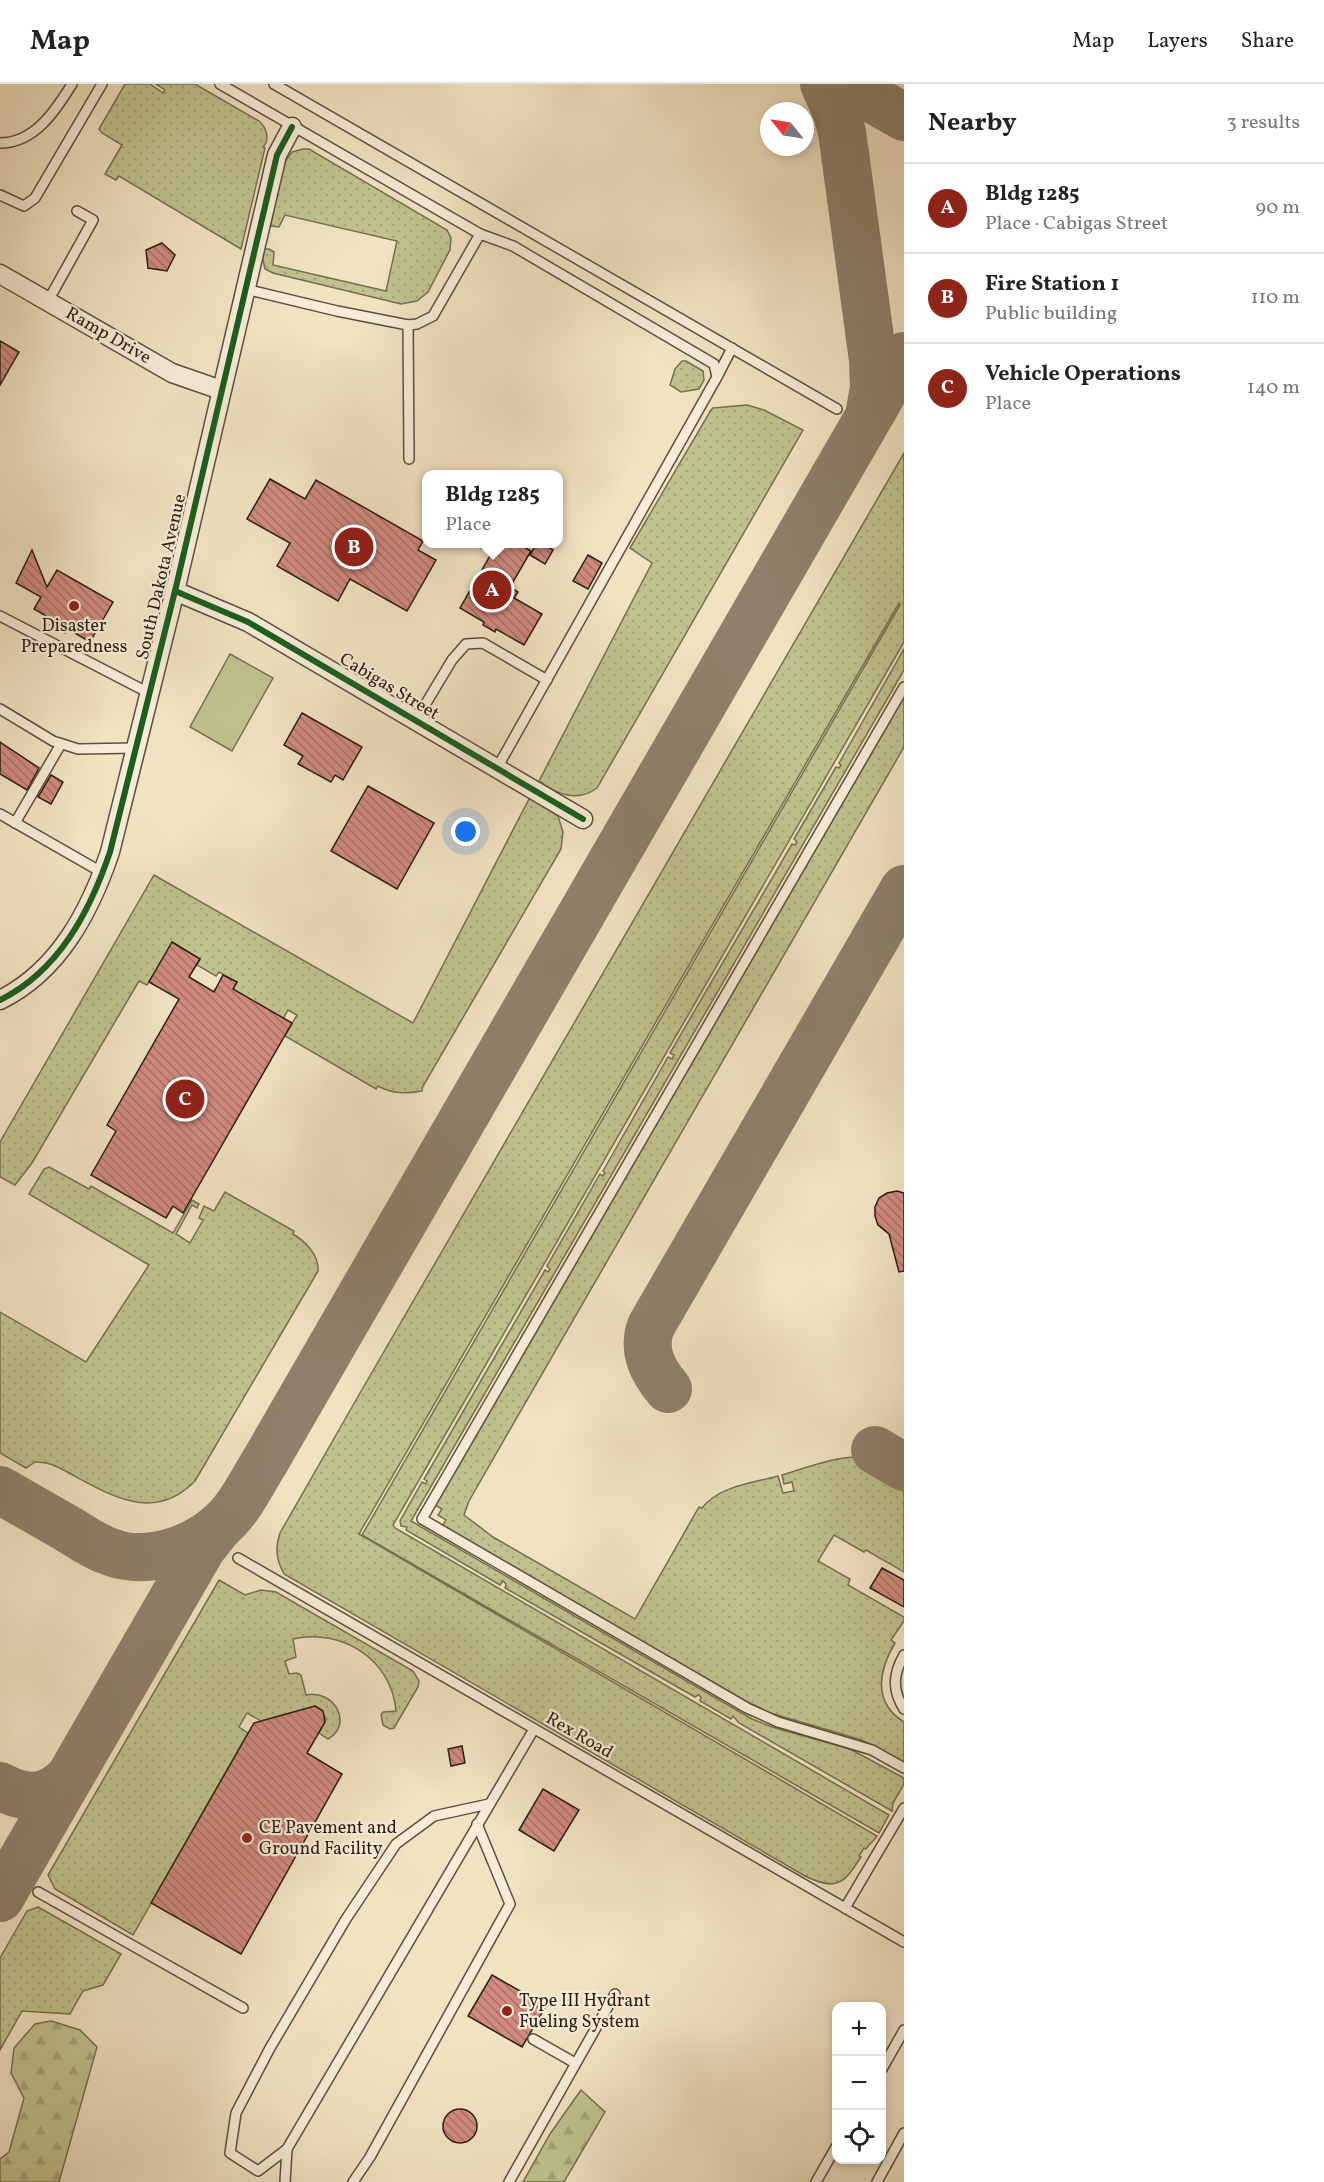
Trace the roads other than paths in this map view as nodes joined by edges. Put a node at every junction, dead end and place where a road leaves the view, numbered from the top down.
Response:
1 (72, 84) edge
2 (102, 84) edge
3 (220, 84) edge
4 (274, 84) edge
5 (292, 127) junction
6 (0, 143) edge
7 (0, 195) edge
8 (77, 211) dead end
9 (480, 234) junction
10 (0, 274) edge
11 (244, 289) junction
12 (48, 301) junction
13 (408, 325) junction
14 (732, 348) junction
15 (717, 377) junction
16 (221, 390) junction
17 (837, 409) dead end
18 (409, 459) dead end
19 (175, 591) junction
20 (0, 616) edge
21 (547, 680) junction
22 (904, 687) edge
23 (149, 693) junction
24 (0, 710) edge
25 (416, 720) junction
26 (61, 744) junction
27 (136, 748) junction
28 (497, 768) junction
29 (0, 814) edge
30 (582, 819) dead end
31 (15, 823) junction
32 (102, 873) junction
33 (0, 1000) edge
34 (238, 1558) dead end
35 (904, 1655) edge
36 (904, 1709) edge
37 (534, 1729) junction
38 (904, 1768) edge
39 (489, 1804) junction
40 (904, 1808) edge
41 (477, 1824) junction
42 (38, 1892) dead end
43 (846, 1908) junction
44 (904, 1942) edge
45 (615, 1994) dead end
46 (243, 2008) dead end
47 (904, 2030) edge
48 (533, 2039) dead end
49 (886, 2062) edge
50 (575, 2063) junction
51 (904, 2133) edge
52 (287, 2149) junction
53 (832, 2155) edge
54 (285, 2182) edge
55 (353, 2182) edge
56 (509, 2182) edge
57 (816, 2182) edge
58 (877, 2182) edge

1 - 6 lane
2 - 7 lane
3 - 5 lane
4 - 14 lane
5 - 9 lane
5 - 11 street, South Dakota Avenue
8 - 12 lane
9 - 13 lane
9 - 15 lane
10 - 12 street, Ramp Drive
11 - 13 lane
11 - 16 street, South Dakota Avenue
12 - 16 street, Ramp Drive
13 - 18 lane
14 - 15 lane
14 - 17 lane
15 - 21 lane
16 - 19 street, South Dakota Avenue
19 - 23 street, South Dakota Avenue
19 - 25 street, Cabigas Street
20 - 23 lane
21 - 25 lane
21 - 28 lane
22 - 38 lane
23 - 27 street, South Dakota Avenue
24 - 26 lane
25 - 28 street, Cabigas Street
26 - 27 lane
26 - 31 lane
27 - 32 street, South Dakota Avenue
28 - 30 street, Cabigas Street
29 - 31 lane
31 - 32 lane
32 - 33 street, South Dakota Avenue
34 - 37 lane, Rex Road
35 - 36 lane
37 - 39 lane
37 - 43 lane, Rex Road
39 - 41 lane
39 - 52 lane
40 - 43 lane
41 - 52 lane
41 - 55 lane
42 - 46 lane
43 - 44 lane, Rex Road
45 - 50 lane
47 - 49 lane
48 - 50 lane
50 - 56 lane
51 - 58 lane
52 - 54 lane
53 - 57 lane

